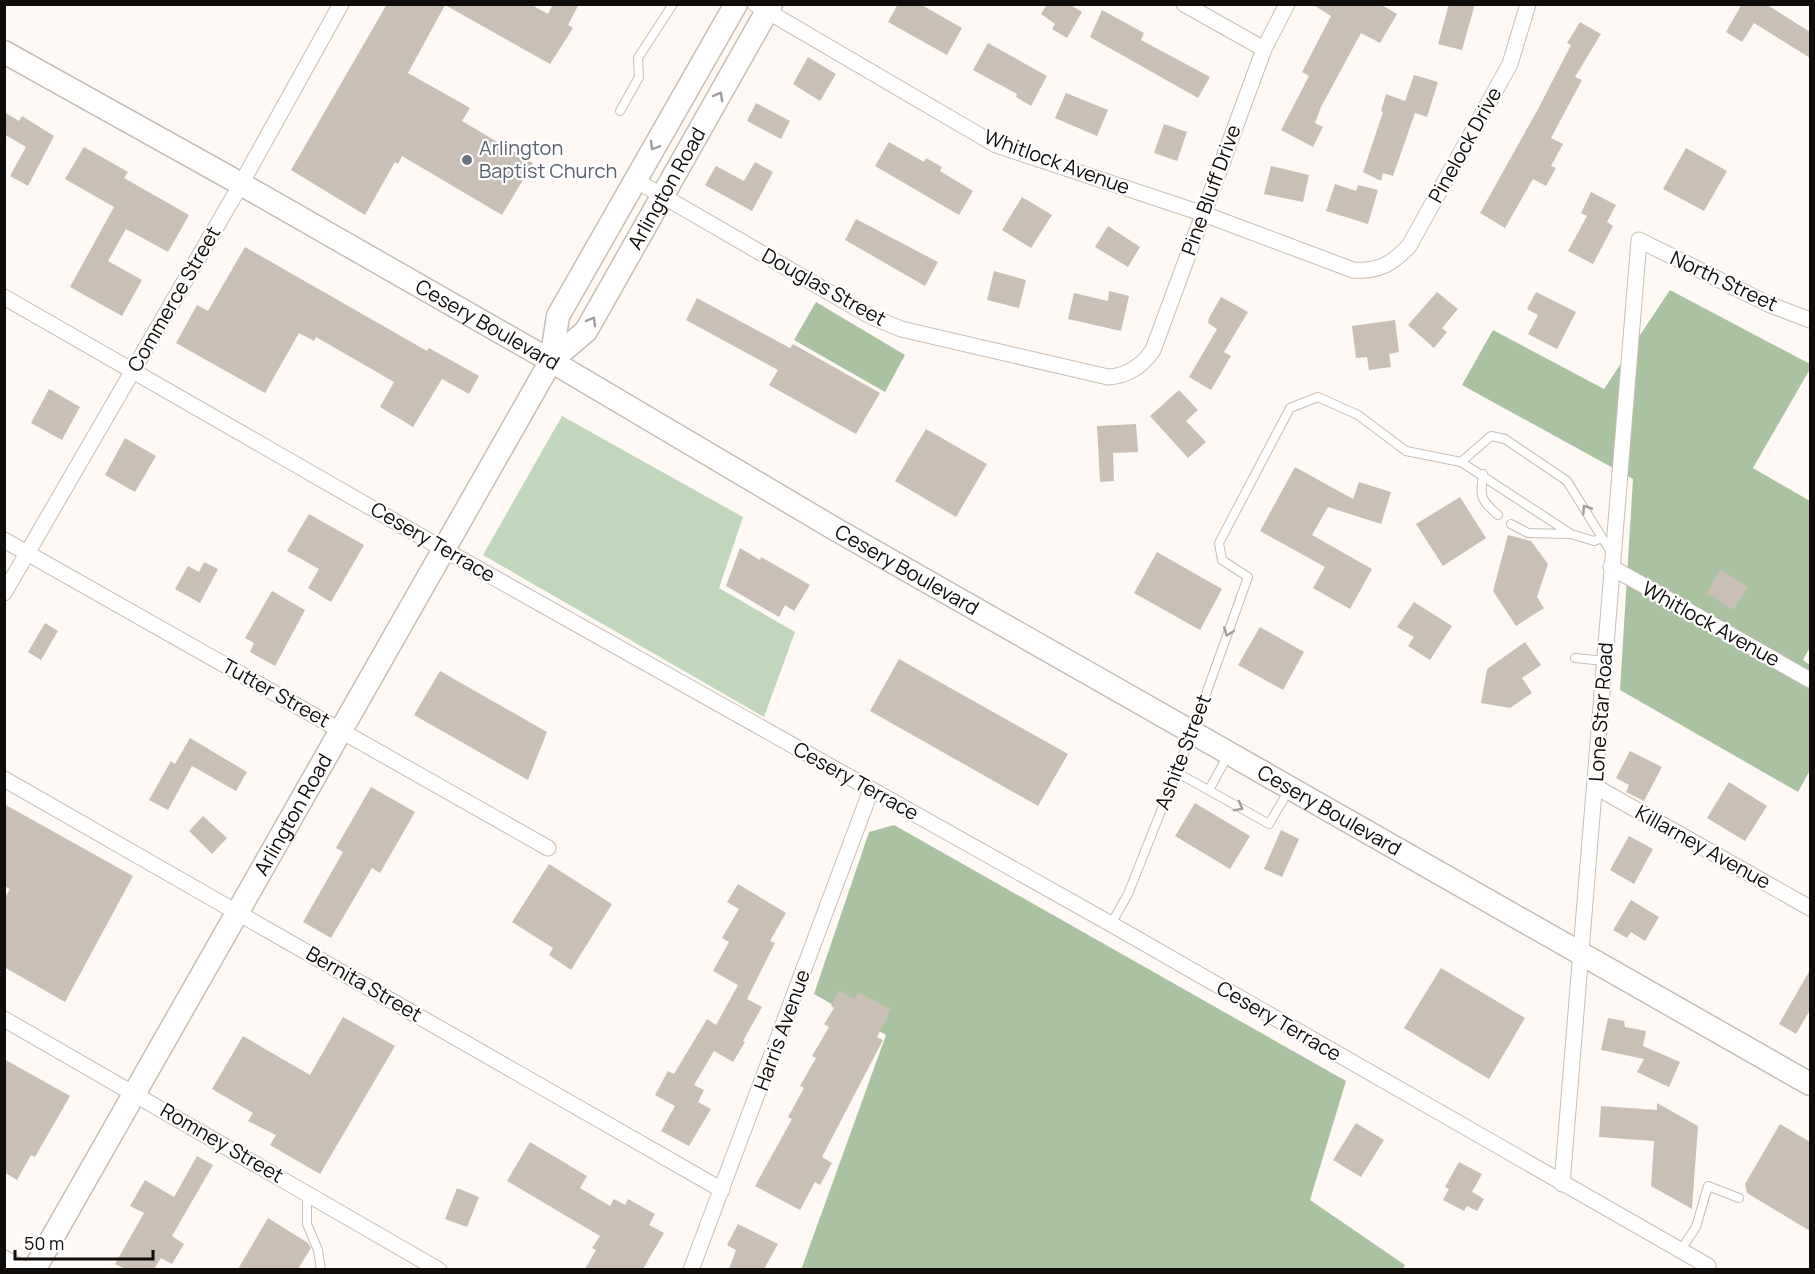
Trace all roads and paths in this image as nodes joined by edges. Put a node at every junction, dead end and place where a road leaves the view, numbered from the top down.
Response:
1 (341, 4) edge
2 (673, 4) edge
3 (736, 4) edge
4 (1184, 4) edge
5 (1287, 4) edge
6 (1528, 4) edge
7 (765, 7) edge
8 (1264, 49) junction
9 (4, 52) edge
10 (620, 111) dead end
11 (635, 180) junction
12 (241, 184) junction
13 (663, 196) junction
14 (1201, 213) junction
15 (1639, 240) joint
16 (1379, 269) joint
17 (4, 297) edge
18 (1810, 320) edge
19 (551, 361) junction
20 (132, 369) junction
21 (1131, 371) joint
22 (1461, 462) junction
23 (1483, 474) junction
24 (1498, 515) dead end
25 (1511, 524) dead end
26 (1571, 534) junction
27 (1602, 538) junction
28 (4, 540) edge
29 (443, 549) junction
30 (1611, 552) junction
31 (27, 553) junction
32 (1611, 567) junction
33 (4, 593) edge
34 (1575, 658) dead end
35 (1605, 662) junction
36 (1810, 680) edge
37 (340, 729) junction
38 (1192, 733) junction
39 (1229, 754) junction
40 (1176, 772) junction
41 (4, 779) edge
42 (1596, 787) junction
43 (1290, 789) junction
44 (871, 790) junction
45 (1209, 790) junction
46 (548, 848) dead end
47 (1810, 908) edge
48 (238, 912) junction
49 (1111, 924) junction
50 (1582, 955) junction
51 (4, 1019) edge
52 (1810, 1084) edge
53 (135, 1092) junction
54 (1562, 1184) junction
55 (722, 1190) junction
56 (307, 1192) junction
57 (1739, 1198) dead end
58 (1680, 1251) junction
59 (4, 1258) edge
60 (1708, 1266) dead end
61 (26, 1269) edge
62 (34, 1269) edge
63 (321, 1269) edge
64 (439, 1269) edge
65 (691, 1269) edge

1 - 12 street, Commerce Street
2 - 10 lane
3 -> 11 main road, Arlington Road
4 - 8 street
5 - 8 street, Pine Bluff Drive
6 - 16 street, Pinelock Drive
13 -> 7 main road, Arlington Road
7 - 14 street, Whitlock Avenue
8 - 14 street, Pine Bluff Drive
9 - 12 main road, Cesery Boulevard
11 - 13 street, Douglas Street
11 - 19 main road, Arlington Road
12 - 19 main road, Cesery Boulevard
12 - 20 street, Commerce Street
19 -> 13 main road, Arlington Road
13 - 21 street, Douglas Street
14 - 16 street, Whitlock Avenue
14 - 21 street, Pine Bluff Drive
15 - 18 street, North Street
15 - 30 street, Lone Star Road
17 - 20 street, Cesery Terrace
19 - 29 main road, Arlington Road
19 - 38 main road, Cesery Boulevard
20 - 29 street, Cesery Terrace
20 - 31 street, Commerce Street
22 - 23 lane
27 -> 22 lane
22 -> 38 lane, Ashite Street
23 - 24 lane
23 - 26 lane
25 - 26 lane
26 - 27 lane
27 - 30 lane
28 - 31 street, Tutter Street
29 - 37 main road, Arlington Road
29 - 44 street, Cesery Terrace
30 - 32 street, Lone Star Road
31 - 33 street, Commerce Street
31 - 37 street, Tutter Street
32 - 35 street, Lone Star Road
32 - 36 street, Whitlock Avenue
34 - 35 lane
35 - 42 street, Lone Star Road
37 - 46 street, Tutter Street
37 - 48 main road, Arlington Road
38 - 39 main road, Cesery Boulevard
38 - 40 lane, Ashite Street
39 - 43 main road, Cesery Boulevard
39 - 45 lane
40 - 45 lane
40 - 49 lane, Ashite Street
41 - 48 street, Bernita Street
42 - 47 street, Killarney Avenue
42 - 50 street, Lone Star Road
45 -> 43 lane
43 - 50 main road, Cesery Boulevard
44 - 49 street, Cesery Terrace
44 - 55 street, Harris Avenue
48 - 53 main road, Arlington Road
48 - 55 street, Bernita Street
49 - 54 street, Cesery Terrace
50 - 52 main road, Cesery Boulevard
50 - 54 street, Lone Star Road
51 - 53 street, Romney Street
53 - 56 street, Romney Street
53 - 62 main road, Arlington Road
54 - 58 street, Cesery Terrace
55 - 65 street, Harris Avenue
56 - 63 lane
56 - 64 street, Romney Street
57 - 58 lane
58 - 60 street, Cesery Terrace
59 - 61 street

